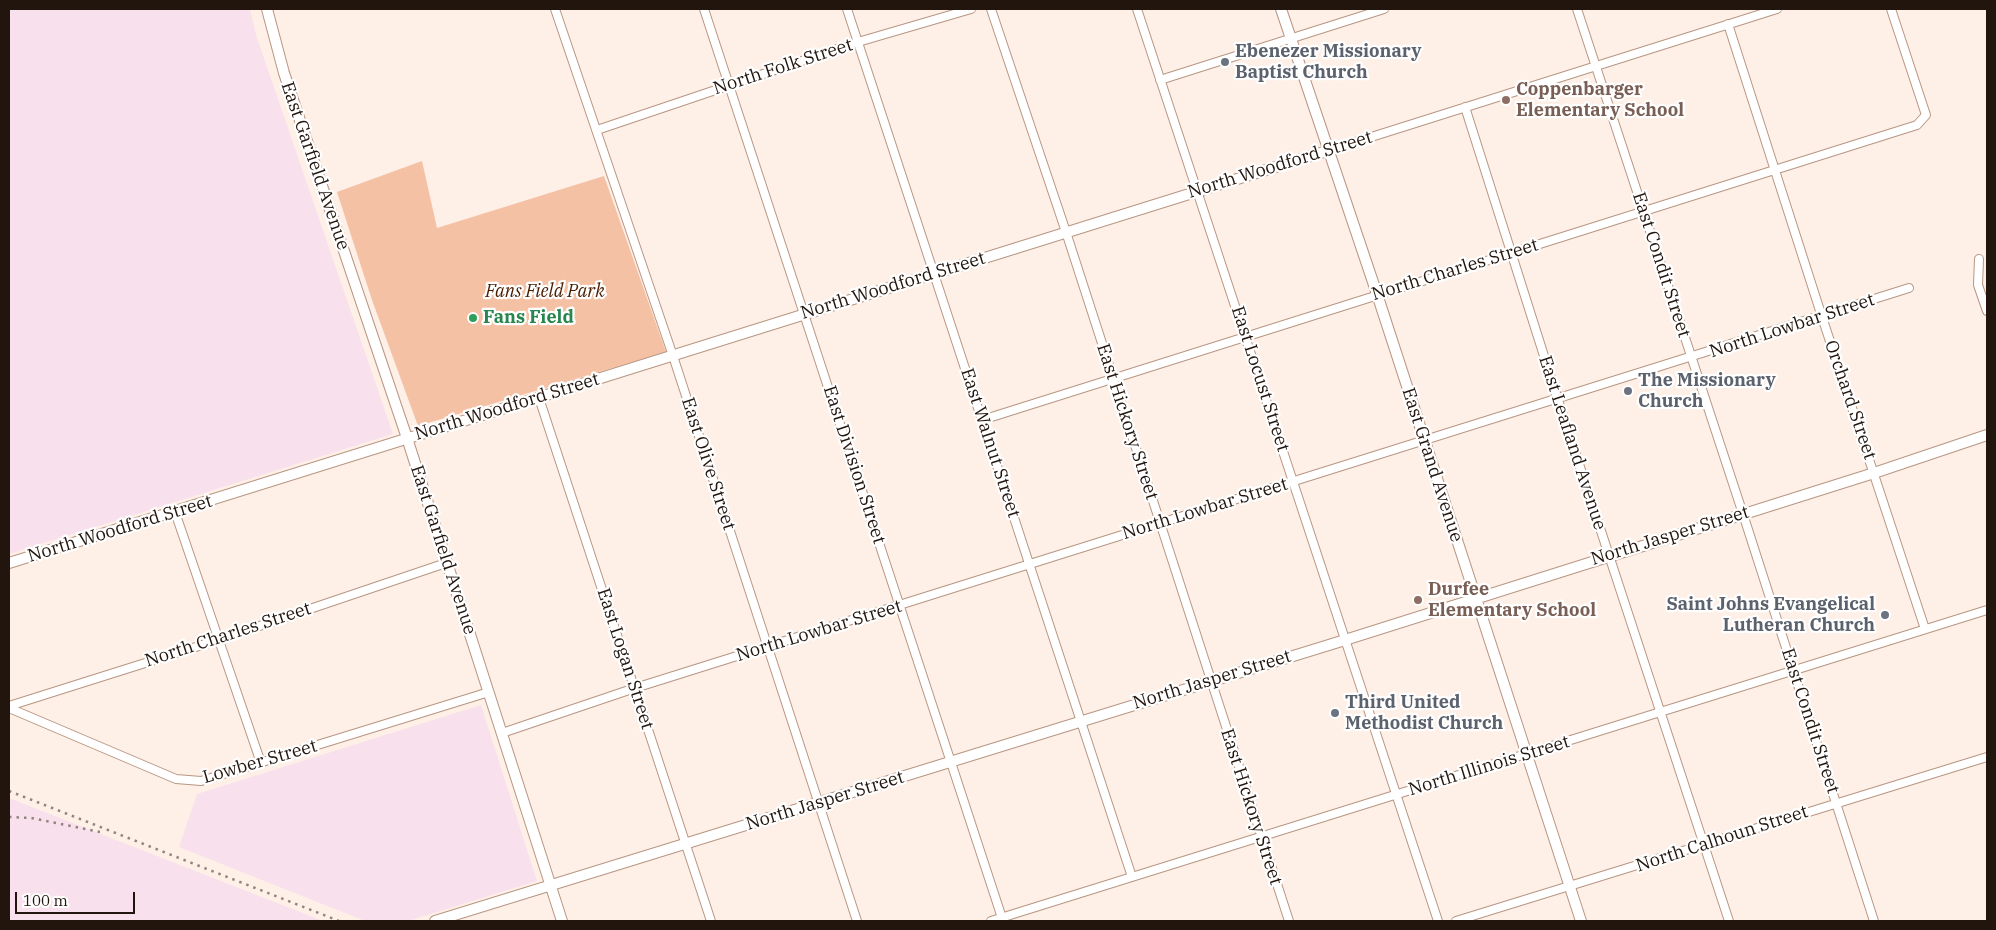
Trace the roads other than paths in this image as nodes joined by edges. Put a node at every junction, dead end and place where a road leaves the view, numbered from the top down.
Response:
1 (267, 9) edge
2 (555, 9) edge
3 (704, 9) edge
4 (847, 9) edge
5 (970, 9) edge
6 (991, 9) edge
7 (1137, 9) edge
8 (1282, 9) edge
9 (1384, 9) edge
10 (1577, 9) edge
11 (1777, 9) edge
12 (1891, 9) edge
13 (1728, 24) junction
14 (1291, 37) junction
15 (858, 42) junction
16 (1595, 66) junction
17 (1160, 80) junction
18 (729, 85) junction
19 (1464, 107) junction
20 (597, 130) junction
21 (1330, 150) junction
22 (1776, 170) junction
23 (1196, 191) junction
24 (1643, 212) junction
25 (1066, 232) junction
26 (1512, 252) junction
27 (1978, 258) dead end
28 (935, 273) junction
29 (1910, 288) dead end
30 (1377, 294) junction
31 (1987, 311) edge
32 (805, 314) junction
33 (1822, 317) junction
34 (1246, 336) junction
35 (673, 356) junction
36 (1692, 358) junction
37 (1112, 378) junction
38 (539, 398) junction
39 (1558, 400) junction
40 (982, 420) junction
41 (1987, 435) edge
42 (407, 438) junction
43 (1425, 442) junction
44 (1874, 473) junction
45 (1294, 482) junction
46 (175, 512) junction
47 (1743, 514) junction
48 (1161, 523) junction
49 (1609, 555) junction
50 (9, 563) edge
51 (446, 563) junction
52 (1030, 566) junction
53 (1475, 598) junction
54 (900, 606) junction
55 (1987, 610) edge
56 (1925, 629) junction
57 (218, 640) junction
58 (1344, 640) junction
59 (767, 647) junction
60 (1794, 670) junction
61 (1210, 680) junction
62 (635, 688) junction
63 (488, 692) junction
64 (9, 707) edge
65 (1661, 711) junction
66 (1081, 720) junction
67 (502, 733) junction
68 (1528, 754) junction
69 (1987, 757) edge
70 (952, 762) junction
71 (261, 764) junction
72 (1395, 795) junction
73 (1836, 802) junction
74 (817, 803) junction
75 (1262, 836) junction
76 (685, 844) junction
77 (1703, 845) junction
78 (1132, 877) junction
79 (551, 886) junction
80 (1570, 887) junction
81 (1002, 920) edge
82 (435, 921) edge
83 (562, 921) edge
84 (711, 921) edge
85 (857, 921) edge
86 (991, 921) edge
87 (1289, 921) edge
88 (1438, 921) edge
89 (1456, 921) edge
90 (1581, 921) edge
91 (1729, 921) edge
92 (1874, 921) edge

1 - 42 street, East Garfield Avenue
2 - 20 street, East Olive Street
3 - 18 street, East Division Street
4 - 15 street, East Walnut Street
5 - 15 street, North Folk Street
6 - 25 street, East Hickory Street
7 - 17 street, East Locust Street
8 - 14 street, East Grand Avenue
9 - 14 street
10 - 16 street, East Condit Street
11 - 13 street, North Woodford Street
12 - 22 street, North Charles Street
13 - 16 street, North Woodford Street
13 - 22 street, Orchard Street
14 - 17 street
14 - 21 street, East Grand Avenue
15 - 18 street, North Folk Street
15 - 28 street, East Walnut Street
16 - 19 street, North Woodford Street
16 - 24 street, East Condit Street
17 - 23 street, East Locust Street
18 - 20 street, North Folk Street
18 - 32 street, East Division Street
19 - 21 street, North Woodford Street
19 - 26 street, East Leafland Avenue
20 - 35 street, East Olive Street
21 - 23 street, North Woodford Street
21 - 30 street, East Grand Avenue
22 - 24 street, North Charles Street
22 - 33 street, Orchard Street
23 - 25 street, North Woodford Street
23 - 34 street, East Locust Street
24 - 26 street, North Charles Street
24 - 36 street, East Condit Street
25 - 28 street, North Woodford Street
25 - 37 street, East Hickory Street
26 - 30 street, North Charles Street
26 - 39 street, East Leafland Avenue
27 - 31 street
28 - 32 street, North Woodford Street
28 - 40 street, East Walnut Street
29 - 33 street, North Lowbar Street
30 - 34 street, North Charles Street
30 - 43 street, East Grand Avenue
32 - 35 street, North Woodford Street
32 - 54 street, East Division Street
33 - 36 street, North Lowbar Street
33 - 44 street, Orchard Street
34 - 37 street, North Charles Street
34 - 45 street, East Locust Street
35 - 38 street, North Woodford Street
35 - 59 street, East Olive Street
36 - 39 street, North Lowbar Street
36 - 47 street, East Condit Street
37 - 40 street, North Charles Street
37 - 48 street, East Hickory Street
38 - 42 street, North Woodford Street
38 - 62 street, East Logan Street
39 - 43 street, North Lowbar Street
39 - 49 street, East Leafland Avenue
40 - 52 street, East Walnut Street
41 - 44 street, North Jasper Street
42 - 46 street, North Woodford Street
42 - 51 street, East Garfield Avenue
43 - 45 street, North Lowbar Street
43 - 53 street, East Grand Avenue
44 - 47 street, North Jasper Street
44 - 56 street, Orchard Street
45 - 48 street, North Lowbar Street
45 - 58 street, East Locust Street
46 - 50 street, North Woodford Street
46 - 57 street
47 - 49 street, North Jasper Street
47 - 60 street, East Condit Street
48 - 52 street, North Lowbar Street
48 - 61 street, East Hickory Street
49 - 53 street, North Jasper Street
49 - 65 street, East Leafland Avenue
51 - 57 street, North Charles Street
51 - 63 street, East Garfield Avenue
52 - 54 street, North Lowbar Street
52 - 66 street, East Walnut Street
53 - 58 street, North Jasper Street
53 - 68 street, East Grand Avenue
54 - 59 street, North Lowbar Street
54 - 70 street, East Division Street
55 - 56 street, North Illinois Street
56 - 60 street, North Illinois Street
57 - 64 street, North Charles Street
57 - 71 street
58 - 61 street, North Jasper Street
58 - 72 street, East Locust Street
59 - 62 street, North Lowbar Street
59 - 74 street, East Olive Street
60 - 65 street, North Illinois Street
60 - 73 street, East Condit Street
61 - 66 street, North Jasper Street
61 - 75 street, East Hickory Street
62 - 67 street, North Lowbar Street
62 - 76 street, East Logan Street
63 - 67 street, East Garfield Avenue
63 - 71 street, Lowber Street
64 - 71 street, Lowber Street
65 - 68 street, North Illinois Street
65 - 77 street, East Leafland Avenue
66 - 70 street, North Jasper Street
66 - 78 street, East Walnut Street
67 - 79 street, East Garfield Avenue
68 - 72 street, North Illinois Street
68 - 80 street, East Grand Avenue
69 - 73 street, North Calhoun Street
70 - 74 street, North Jasper Street
70 - 81 street, East Division Street
72 - 75 street, North Illinois Street
72 - 88 street, East Locust Street
73 - 77 street, North Calhoun Street
73 - 92 street, East Condit Street
74 - 76 street, North Jasper Street
74 - 85 street, East Olive Street
75 - 78 street, North Illinois Street
75 - 87 street, East Hickory Street
76 - 79 street, North Jasper Street
76 - 84 street, East Logan Street
77 - 80 street, North Calhoun Street
77 - 91 street, East Leafland Avenue
78 - 81 street, North Illinois Street
79 - 82 street, North Jasper Street
79 - 83 street, East Garfield Avenue
80 - 89 street, North Calhoun Street
80 - 90 street, East Grand Avenue
81 - 86 street, North Illinois Street

